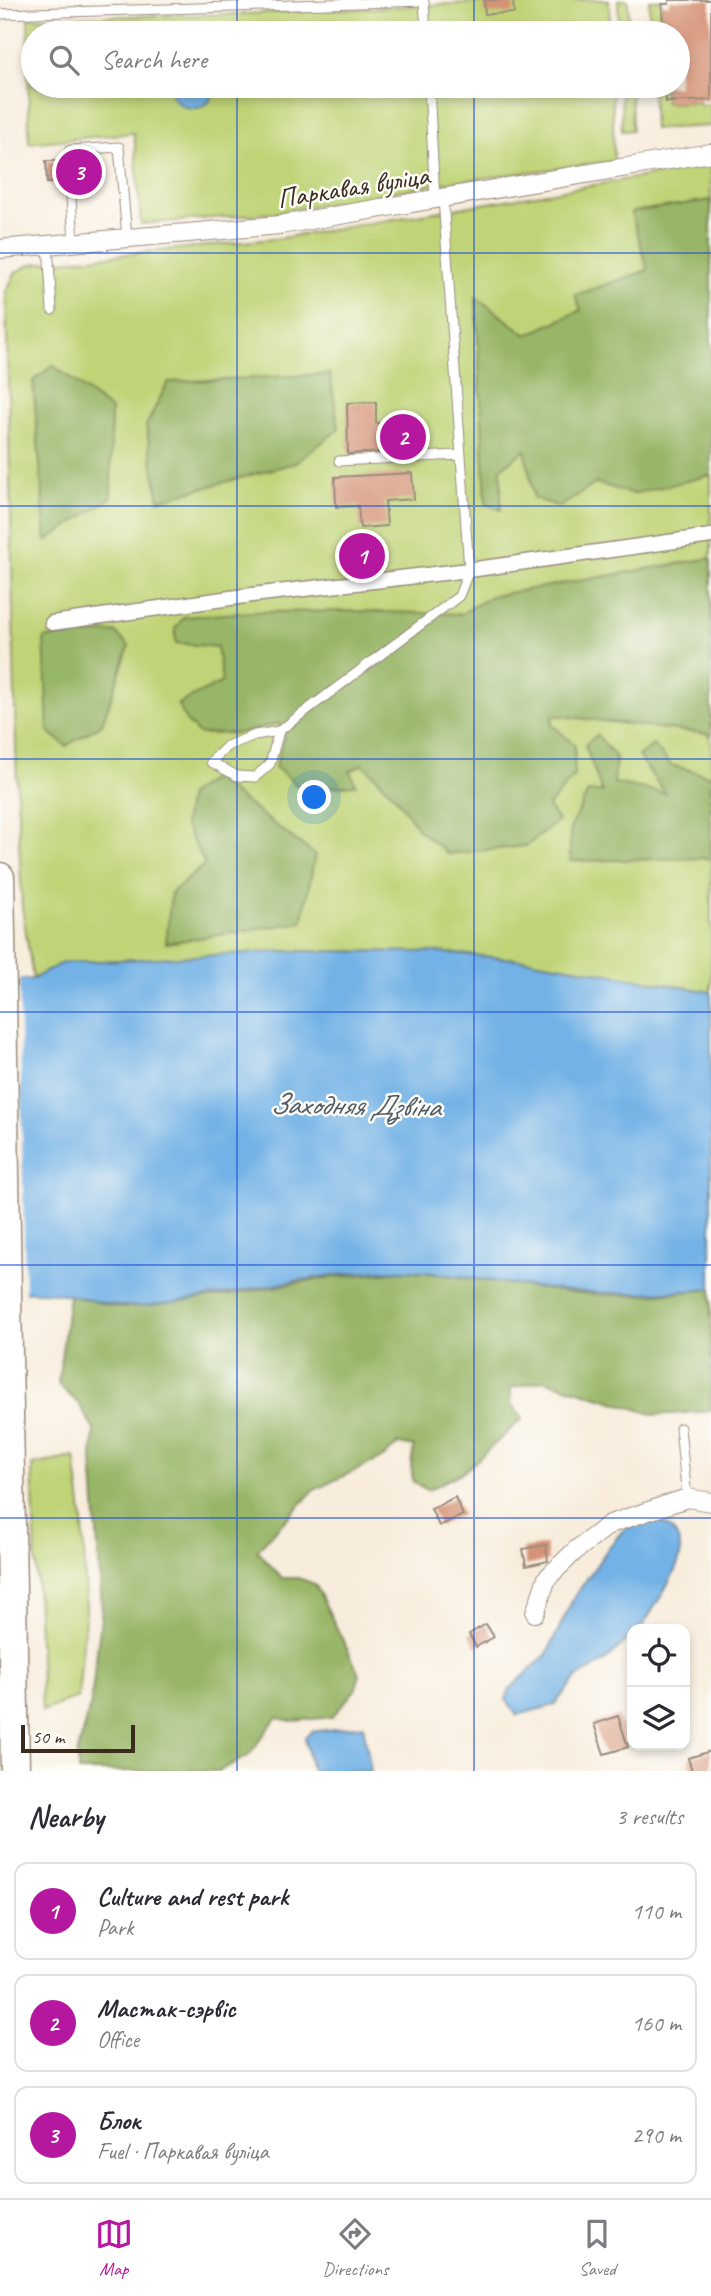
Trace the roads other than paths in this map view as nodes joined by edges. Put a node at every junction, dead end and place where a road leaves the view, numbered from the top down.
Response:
1 (0, 14) edge
2 (425, 21) edge
3 (430, 98) edge
4 (711, 153) edge
5 (70, 161) dead end
6 (70, 183) dead end
7 (439, 198) junction
8 (127, 237) junction
9 (74, 242) junction
10 (48, 244) junction
11 (0, 249) edge
12 (52, 310) dead end
13 (460, 455) junction
14 (339, 461) dead end
15 (711, 537) edge
16 (469, 570) junction
17 (52, 623) dead end
18 (279, 731) junction
19 (0, 877) edge
20 (680, 1428) dead end
21 (687, 1498) junction
22 (711, 1502) edge
23 (535, 1613) dead end
24 (16, 1716) junction
25 (0, 1755) edge
26 (15, 1771) edge

1 - 2 lane
3 - 7 lane
4 - 7 street, Паркавая вуліца
5 - 8 lane
6 - 9 lane
7 - 8 street, Паркавая вуліца
7 - 13 lane
8 - 9 street, Паркавая вуліца
9 - 10 street, Паркавая вуліца
10 - 11 street, Паркавая вуліца
10 - 12 lane
13 - 14 lane
13 - 16 lane
15 - 16 street
16 - 17 street
16 - 18 lane
18 - 18 lane
19 - 24 main road
20 - 21 lane
21 - 22 street
21 - 23 street
24 - 25 main road
24 - 26 main road

